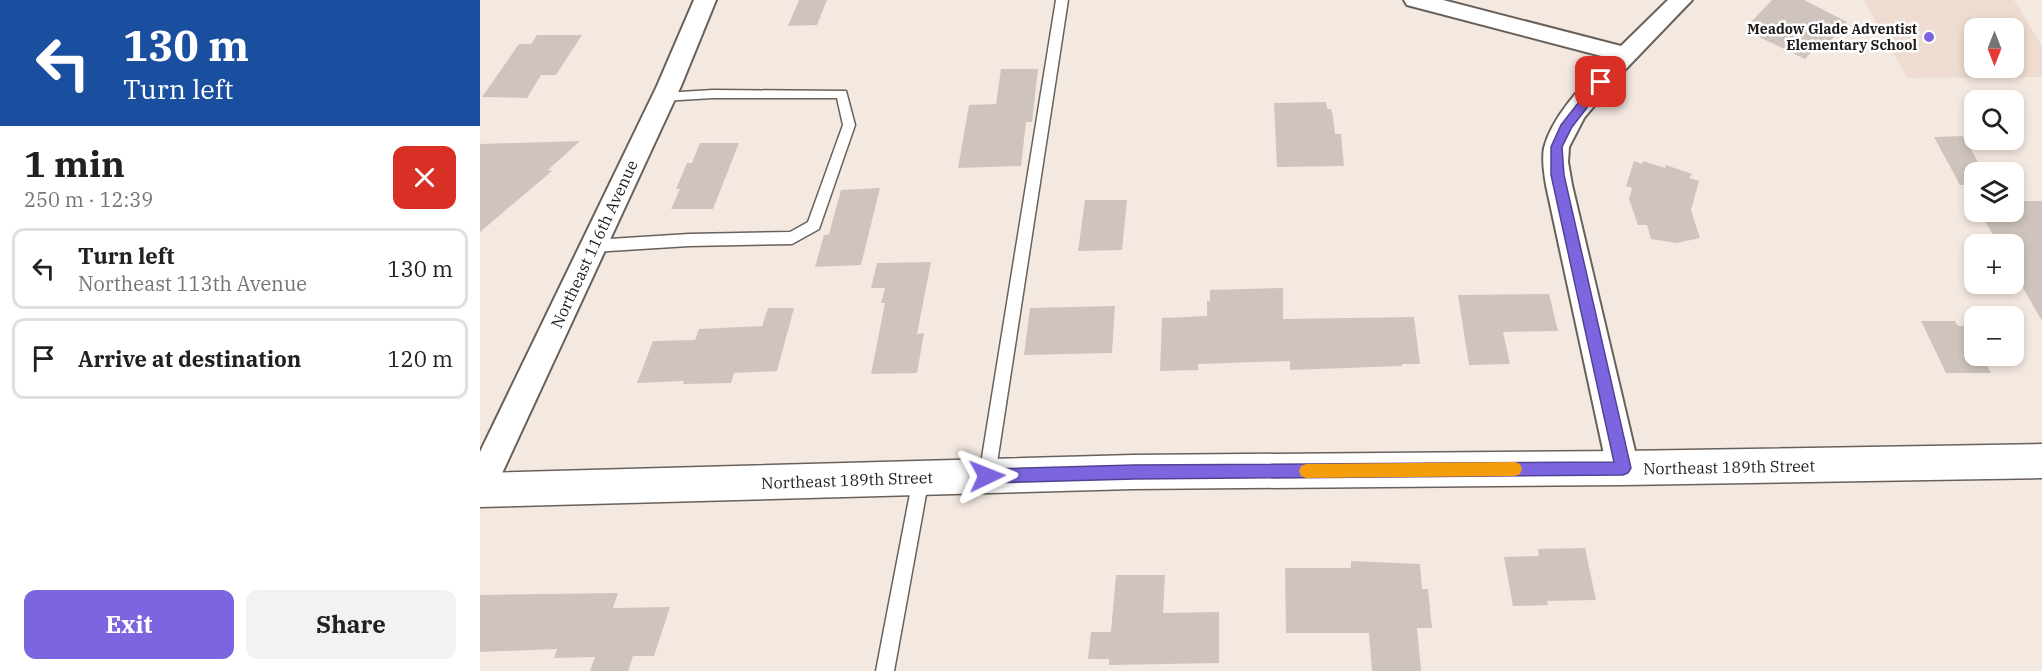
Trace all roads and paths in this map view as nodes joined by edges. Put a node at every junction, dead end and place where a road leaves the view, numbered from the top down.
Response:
1 (705, 0) edge
2 (1062, 0) edge
3 (1415, 0) edge
4 (1681, 0) edge
5 (1626, 55) junction
6 (663, 97) junction
7 (593, 246) junction
8 (2042, 461) edge
9 (1623, 468) junction
10 (987, 476) junction
11 (921, 478) junction
12 (480, 488) edge
13 (885, 671) edge

1 - 6 street, Northeast 116th Avenue
2 - 10 lane
3 - 5 street
4 - 5 street
5 - 9 street
6 - 7 street, Northeast 116th Avenue
6 - 7 lane
7 - 12 street, Northeast 116th Avenue
8 - 9 street, Northeast 189th Street
9 - 10 street, Northeast 189th Street
10 - 11 street, Northeast 189th Street
11 - 12 street, Northeast 189th Street
11 - 13 lane

